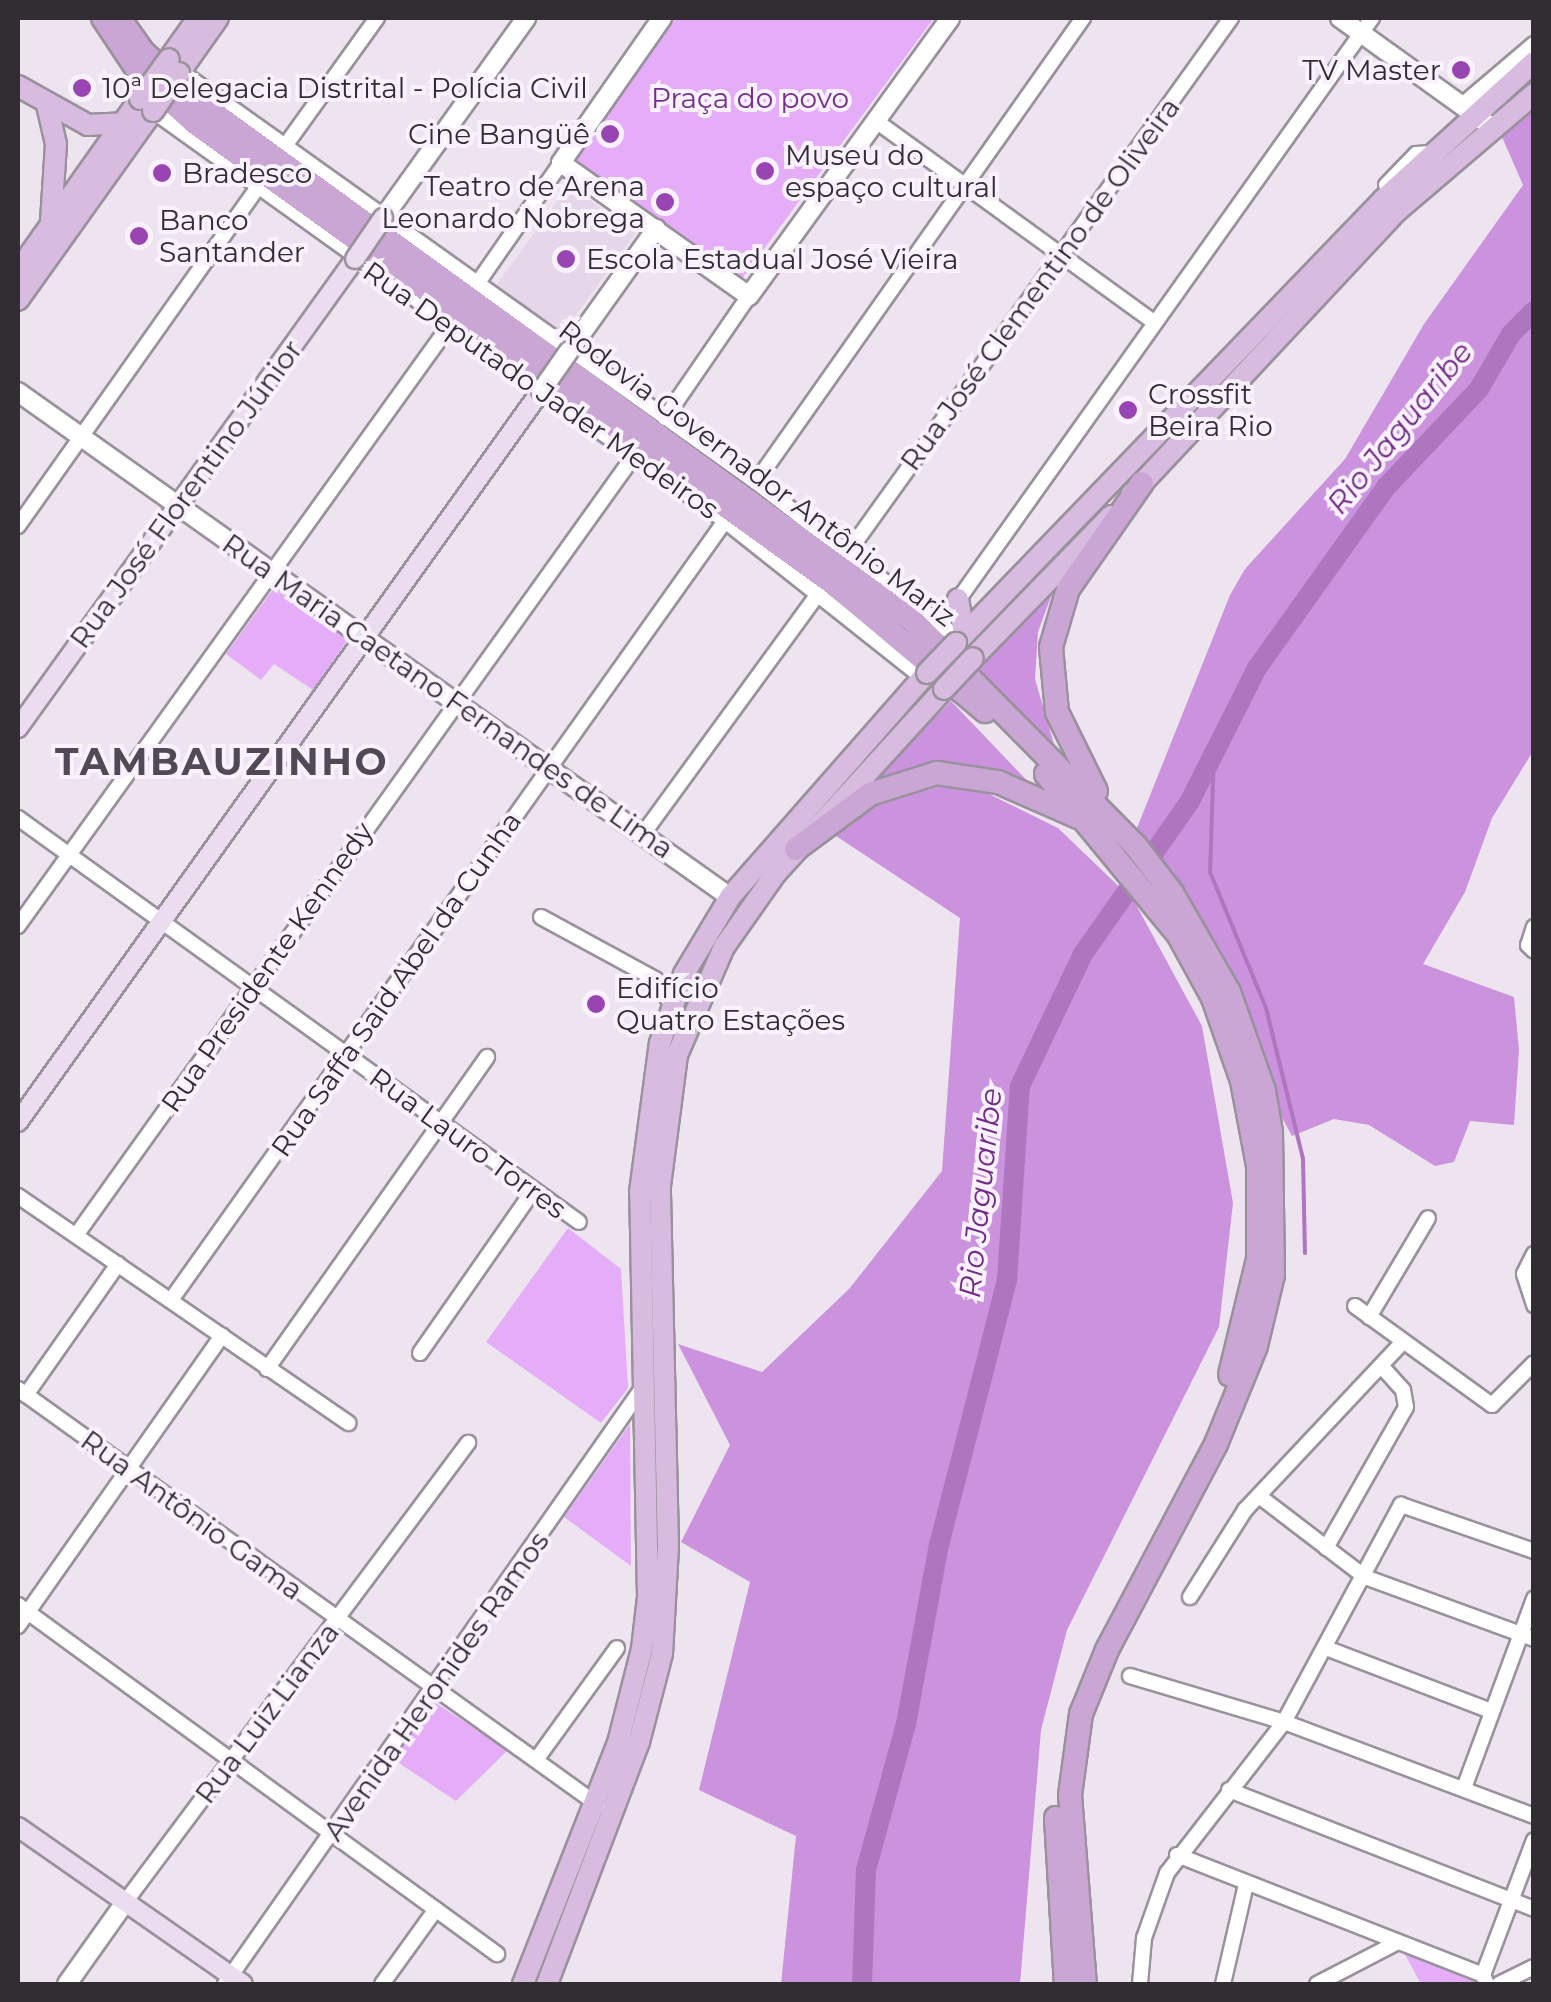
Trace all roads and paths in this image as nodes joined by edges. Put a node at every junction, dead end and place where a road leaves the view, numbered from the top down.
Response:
1 (102, 18) edge
2 (119, 18) edge
3 (198, 18) edge
4 (218, 18) edge
5 (378, 18) edge
6 (526, 18) edge
7 (662, 18) edge
8 (950, 18) edge
9 (1083, 18) edge
10 (1232, 18) edge
11 (1340, 18) edge
12 (1367, 25) edge
13 (1532, 52) edge
14 (176, 68) junction
15 (18, 86) edge
16 (1534, 94) edge
17 (46, 105) junction
18 (146, 105) junction
19 (1467, 109) junction
20 (876, 121) junction
21 (123, 123) junction
22 (1492, 128) junction
23 (286, 146) junction
24 (1432, 153) junction
25 (561, 163) junction
26 (258, 188) junction
27 (966, 188) junction
28 (383, 218) junction
29 (51, 223) junction
30 (656, 230) junction
31 (1060, 255) junction
32 (355, 259) junction
33 (18, 267) edge
34 (477, 284) junction
35 (749, 296) junction
36 (18, 300) edge
37 (1154, 322) junction
38 (449, 326) junction
39 (1267, 332) junction
40 (569, 351) junction
41 (541, 391) junction
42 (18, 392) edge
43 (665, 418) junction
44 (82, 437) junction
45 (633, 457) junction
46 (756, 482) junction
47 (1142, 483) junction
48 (178, 505) junction
49 (725, 521) junction
50 (18, 526) edge
51 (850, 551) junction
52 (272, 570) junction
53 (820, 591) junction
54 (958, 599) junction
55 (941, 624) junction
56 (960, 635) junction
57 (364, 636) junction
58 (925, 675) junction
59 (456, 700) junction
60 (18, 728) edge
61 (549, 768) junction
62 (18, 818) edge
63 (1089, 822) junction
64 (643, 834) junction
65 (1124, 844) junction
66 (796, 850) junction
67 (68, 854) junction
68 (730, 897) junction
69 (1164, 899) junction
70 (540, 917) dead end
71 (158, 922) junction
72 (18, 926) edge
73 (1534, 927) edge
74 (1534, 951) edge
75 (684, 974) junction
76 (656, 979) junction
77 (253, 986) junction
78 (672, 1005) junction
79 (346, 1055) junction
80 (487, 1058) dead end
81 (440, 1121) junction
82 (18, 1122) edge
83 (533, 1191) junction
84 (18, 1196) edge
85 (1428, 1218) dead end
86 (578, 1222) dead end
87 (76, 1234) junction
88 (1534, 1254) edge
89 (118, 1264) junction
90 (171, 1300) junction
91 (1356, 1306) dead end
92 (1534, 1306) edge
93 (1369, 1317) junction
94 (222, 1336) junction
95 (1401, 1344) junction
96 (420, 1353) dead end
97 (1534, 1363) edge
98 (1383, 1368) junction
99 (267, 1369) junction
100 (644, 1386) junction
101 (22, 1392) edge
102 (348, 1422) dead end
103 (468, 1443) dead end
104 (129, 1469) junction
105 (1259, 1496) junction
106 (1326, 1548) junction
107 (1534, 1550) edge
108 (1365, 1577) junction
109 (1190, 1597) dead end
110 (1534, 1599) edge
111 (22, 1609) edge
112 (336, 1619) junction
113 (18, 1626) edge
114 (1527, 1637) edge
115 (617, 1648) dead end
116 (1326, 1648) junction
117 (1130, 1676) dead end
118 (434, 1689) junction
119 (1492, 1711) junction
120 (1284, 1722) junction
121 (232, 1760) junction
122 (536, 1760) junction
123 (1464, 1788) junction
124 (1229, 1790) junction
125 (604, 1808) junction
126 (1534, 1816) edge
127 (20, 1835) edge
128 (333, 1836) junction
129 (1534, 1840) edge
130 (1176, 1855) junction
131 (1246, 1884) junction
132 (1511, 1901) junction
133 (126, 1902) junction
134 (436, 1909) junction
135 (1534, 1909) edge
136 (1398, 1942) junction
137 (497, 1954) dead end
138 (1534, 1967) edge
139 (1485, 1980) edge
140 (233, 1982) edge
141 (67, 1984) edge
142 (382, 1984) edge
143 (524, 1984) edge
144 (547, 1984) edge
145 (1066, 1984) edge
146 (1085, 1984) edge
147 (1140, 1984) edge
148 (1223, 1984) edge
149 (1317, 1984) edge
150 (1499, 1984) edge

1 - 63 highway, Rodovia Governador Antônio Mariz
2 - 65 highway, Rodovia Governador Antônio Mariz
3 - 14 main road
4 - 14 main road
5 - 23 street
6 - 28 street
7 - 25 street
8 - 20 street
9 - 27 street
10 - 31 street, Rua José Clementino de Oliveira
11 - 12 street
12 - 19 street
12 - 37 street
13 - 19 main road
14 - 18 main road, bridge
14 - 23 street, Rua Deputado Jader Medeiros
15 - 17 main road
16 - 22 main road
17 - 21 main road
17 - 29 main road
18 - 21 main road
18 - 26 street, Rua Deputado Jader Medeiros
18 - 36 main road
19 - 22 street
19 - 24 main road
20 - 27 street
20 - 35 street
21 - 29 main road
22 - 39 main road
23 - 28 street, Rua Deputado Jader Medeiros
24 - 39 main road
24 - 56 street
25 - 30 street
25 - 34 street
26 - 32 street, Rua Deputado Jader Medeiros
26 - 44 street
27 - 31 street
27 - 46 street
28 - 32 main road, Rua José Florentino Júnior, bridge
28 - 34 street, Rua Deputado Jader Medeiros
29 - 33 main road
30 - 35 street
30 - 40 street
31 - 37 street
31 - 51 street, Rua José Clementino de Oliveira
32 - 38 street, Rua Deputado Jader Medeiros
32 - 48 main road, Rua José Florentino Júnior
34 - 40 street, Rua Deputado Jader Medeiros
35 - 43 street
37 - 54 street
38 - 41 street, Rua Deputado Jader Medeiros
38 - 52 street
39 - 47 main road
39 - 56 main road
40 - 41 street, bridge
40 - 43 street, Rua Deputado Jader Medeiros
41 - 45 street, Rua Deputado Jader Medeiros
41 - 57 main road
42 - 44 street, Rua Maria Caetano Fernandes de Lima
43 - 46 street, Rua Deputado Jader Medeiros
44 - 48 street, Rua Maria Caetano Fernandes de Lima
44 - 50 street
45 - 49 street, Rua Deputado Jader Medeiros
45 - 59 street, Rua Presidente Kennedy
46 - 51 street, Rua Deputado Jader Medeiros
47 - 65 highway
47 - 66 main road, bridge
48 - 52 street, Rua Maria Caetano Fernandes de Lima
48 - 60 main road, Rua José Florentino Júnior
49 - 53 street, Rua Deputado Jader Medeiros
49 - 61 street, Rua Saffa Said Abel da Cunha
51 - 55 street, Rua Deputado Jader Medeiros
52 - 57 street, Rua Maria Caetano Fernandes de Lima
52 - 67 street
53 - 58 street, Rua Deputado Jader Medeiros
53 - 64 street
54 - 55 street
54 - 56 main road
55 - 56 street, Rua Deputado Jader Medeiros
56 - 58 main road, bridge
57 - 59 street, Rua Maria Caetano Fernandes de Lima
57 - 71 main road
58 - 68 main road
59 - 61 street, Rua Maria Caetano Fernandes de Lima
59 - 77 street, Rua Presidente Kennedy
61 - 64 street, Rua Maria Caetano Fernandes de Lima
61 - 79 street, Rua Saffa Said Abel da Cunha
62 - 67 street, Rua Lauro Torres
63 - 65 highway, Rodovia Governador Antônio Mariz
63 - 66 highway
64 - 68 street, Rua Maria Caetano Fernandes de Lima
65 - 69 highway, Rodovia Governador Antônio Mariz
66 - 125 main road
67 - 71 street, Rua Lauro Torres
67 - 72 street
68 - 75 main road
69 - 145 highway, Rodovia Governador Antônio Mariz
69 - 146 highway, Rodovia Governador Antônio Mariz
70 - 76 street
71 - 77 street, Rua Lauro Torres
71 - 82 main road
73 - 74 street
75 - 76 street
75 - 78 main road
76 - 78 street
77 - 79 street, Rua Lauro Torres
77 - 87 street, Rua Presidente Kennedy
78 - 100 main road
79 - 81 street, Rua Lauro Torres
79 - 90 street, Rua Saffa Said Abel da Cunha
80 - 81 street
81 - 83 street, Rua Lauro Torres
81 - 99 street
83 - 86 street, Rua Lauro Torres
83 - 96 street
84 - 87 street
85 - 93 street
87 - 89 street
88 - 92 street
89 - 90 street
89 - 101 street
90 - 94 street
91 - 93 street
93 - 95 street
94 - 99 street
94 - 104 street
95 - 97 street
95 - 98 street
98 - 105 street
98 - 106 street
99 - 102 street
100 - 118 street, Avenida Heronides Ramos
100 - 125 main road
101 - 104 street, Rua Antônio Gama
103 - 112 street, Rua Luiz Lianza
104 - 111 street
104 - 112 street, Rua Antônio Gama
105 - 106 street
105 - 109 street
106 - 108 street
107 - 108 street
108 - 114 street
108 - 116 street
110 - 114 street
111 - 113 street
111 - 121 street
112 - 118 street, Rua Antônio Gama
112 - 121 street, Rua Luiz Lianza
114 - 119 street
115 - 122 street
116 - 119 street
116 - 120 street
117 - 120 street
118 - 122 street, Rua Antônio Gama
118 - 128 street, Avenida Heronides Ramos
119 - 123 street
120 - 123 street
120 - 124 street
121 - 128 street
121 - 133 street, Rua Luiz Lianza
122 - 125 street, Rua Antônio Gama
123 - 126 street
124 - 130 street
124 - 132 street
125 - 143 main road
125 - 144 main road
127 - 133 main road
128 - 134 street
128 - 140 street, Avenida Heronides Ramos
129 - 132 street
130 - 131 street
130 - 147 street
131 - 136 street
131 - 148 street
132 - 135 street
132 - 139 street
133 - 140 main road
133 - 141 street, Rua Luiz Lianza
134 - 137 street
134 - 142 street
136 - 139 street
136 - 149 street
138 - 150 street

